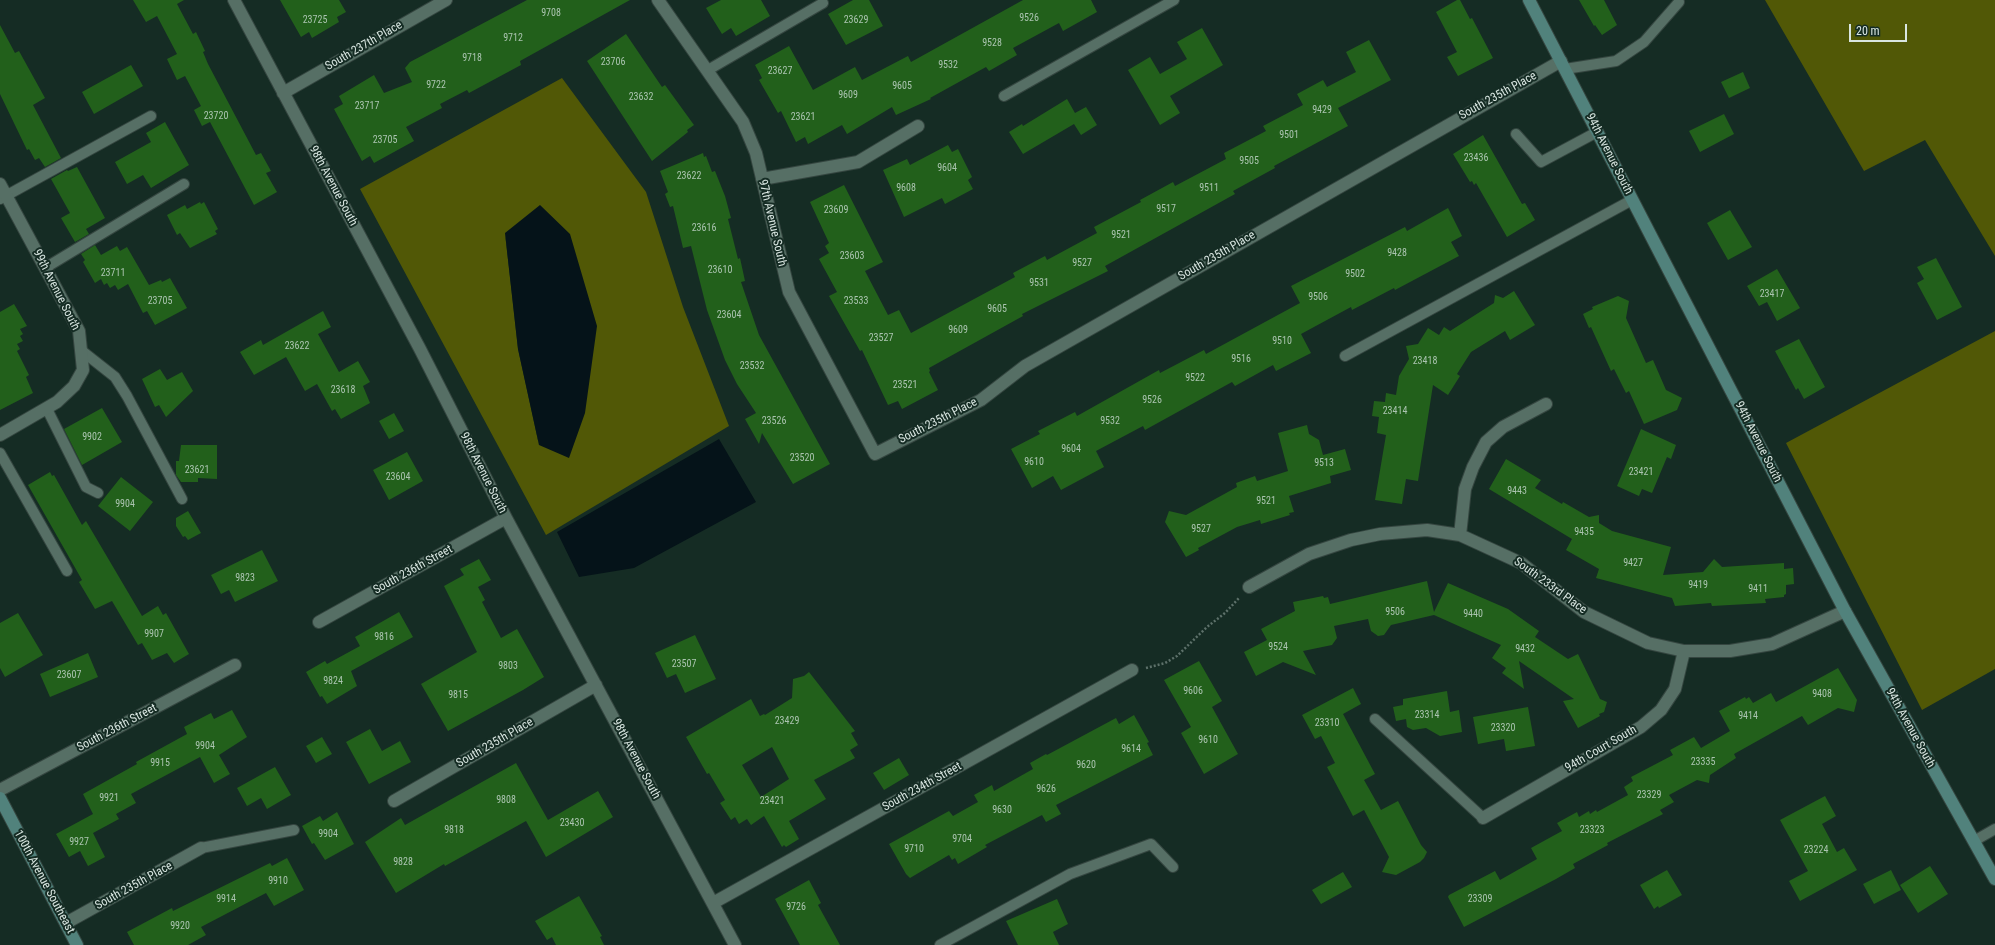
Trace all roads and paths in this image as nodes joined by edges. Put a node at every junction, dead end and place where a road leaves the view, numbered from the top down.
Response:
1 (234, 0) edge
2 (446, 0) edge
3 (658, 0) edge
4 (1174, 0) edge
5 (1529, 0) edge
6 (1679, 2) dead end
7 (823, 3) dead end
8 (1563, 65) junction
9 (708, 70) junction
10 (283, 93) junction
11 (1004, 96) dead end
12 (151, 116) dead end
13 (918, 126) dead end
14 (1597, 132) junction
15 (1516, 134) dead end
16 (762, 179) junction
17 (0, 184) edge
18 (184, 184) dead end
19 (3, 197) edge
20 (1632, 200) junction
21 (45, 268) junction
22 (82, 351) junction
23 (1345, 356) dead end
24 (1546, 404) dead end
25 (47, 409) junction
26 (0, 434) edge
27 (0, 453) edge
28 (875, 454) joint
29 (98, 493) dead end
30 (182, 499) dead end
31 (506, 518) junction
32 (1460, 535) junction
33 (67, 571) dead end
34 (1249, 587) joint
35 (1845, 611) junction
36 (319, 622) dead end
37 (1684, 651) junction
38 (235, 665) dead end
39 (1132, 670) joint
40 (596, 685) junction
41 (1374, 719) dead end
42 (0, 790) edge
43 (394, 801) dead end
44 (1, 802) edge
45 (1483, 818) joint
46 (1995, 829) edge
47 (294, 830) dead end
48 (1974, 841) junction
49 (201, 848) joint
50 (1173, 867) dead end
51 (1995, 879) edge
52 (712, 903) junction
53 (66, 923) junction
54 (77, 945) edge
55 (735, 945) edge
56 (940, 945) edge

1 - 10 street, 98th Avenue South
2 - 10 street, South 237th Place
3 - 9 street, 97th Avenue South
4 - 11 lane
5 - 8 street, 94th Avenue South
6 - 8 lane
7 - 9 lane
8 - 14 street, 94th Avenue South
8 - 28 street, South 235th Place
9 - 16 street, 97th Avenue South
10 - 31 street, 98th Avenue South
12 - 19 lane
13 - 16 street
14 - 15 lane
14 - 20 street, 94th Avenue South
16 - 28 street, 97th Avenue South
17 - 19 street, 99th Avenue South
18 - 21 lane
19 - 21 street, 99th Avenue South
20 - 23 lane
20 - 35 street, 94th Avenue South
21 - 22 street, 99th Avenue South
22 - 25 street, 99th Avenue South
22 - 30 lane
24 - 32 street
25 - 26 street, 99th Avenue South
25 - 29 lane
27 - 33 lane
31 - 36 street, South 236th Street
31 - 40 street, 98th Avenue South
32 - 34 street, South 233rd Place
32 - 37 street, South 233rd Place
34 - 39 path
35 - 37 street, South 233rd Place
35 - 48 street, 94th Avenue South
37 - 45 street, 94th Court South
38 - 42 street, South 236th Street
39 - 52 street, South 234th Street
40 - 43 street, South 235th Place
40 - 52 street, 98th Avenue South
41 - 45 lane
44 - 53 street, 100th Avenue Southeast
46 - 48 lane
47 - 49 lane
48 - 51 street, 94th Avenue South
49 - 53 street, South 235th Place
50 - 56 lane
52 - 55 street, 98th Avenue South
53 - 54 street, 100th Avenue Southeast

